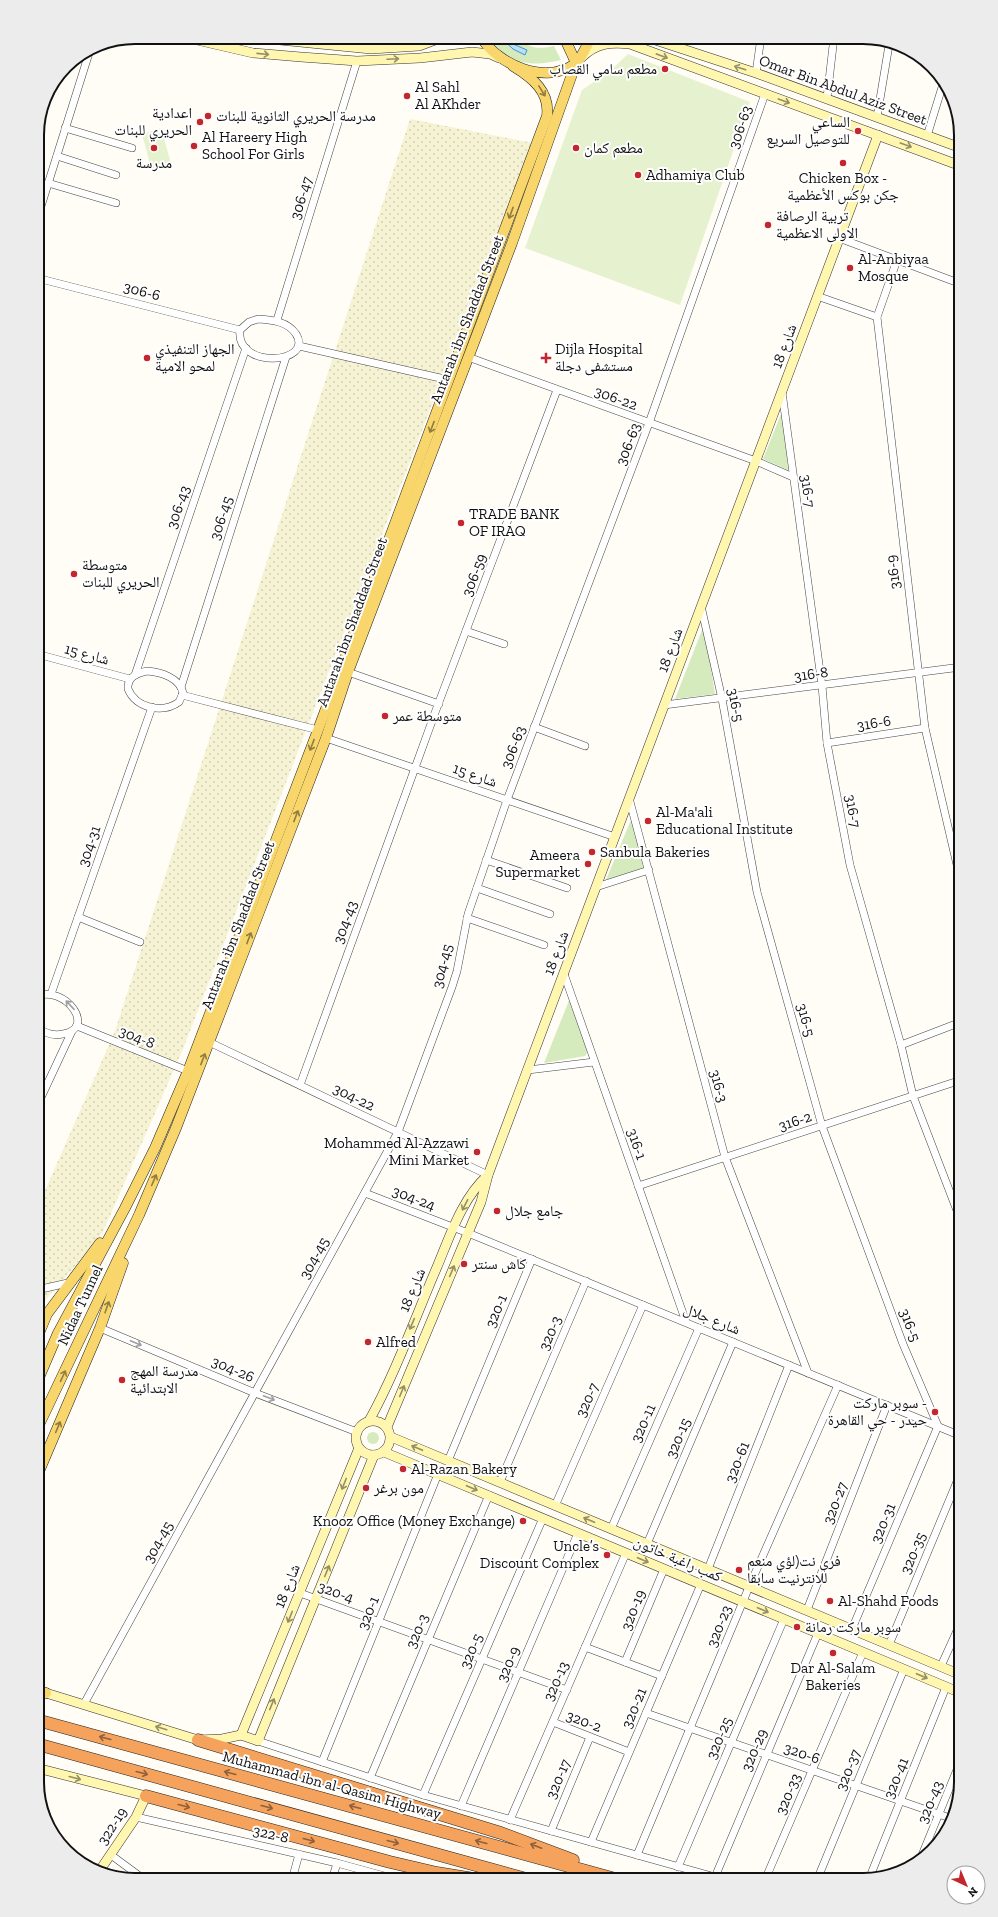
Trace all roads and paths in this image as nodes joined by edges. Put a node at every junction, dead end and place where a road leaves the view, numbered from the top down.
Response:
1 (214, 44) edge
2 (318, 44) edge
3 (372, 44) edge
4 (424, 44) edge
5 (486, 44) edge
6 (567, 44) edge
7 (587, 44) edge
8 (606, 44) edge
9 (630, 44) edge
10 (667, 44) edge
11 (760, 44) edge
12 (833, 44) edge
13 (889, 48) edge
14 (371, 49) junction
15 (88, 57) edge
16 (501, 59) junction
17 (357, 61) junction
18 (576, 63) junction
19 (513, 66) junction
20 (756, 73) junction
21 (941, 89) edge
22 (765, 94) junction
23 (827, 98) junction
24 (877, 117) junction
25 (65, 128) junction
26 (878, 135) junction
27 (927, 136) junction
28 (954, 146) edge
29 (132, 148) dead end
30 (56, 156) junction
31 (954, 163) edge
32 (116, 175) dead end
33 (48, 183) junction
34 (44, 196) edge
35 (116, 203) dead end
36 (839, 238) junction
37 (897, 260) junction
38 (44, 280) edge
39 (954, 281) edge
40 (817, 296) junction
41 (877, 317) junction
42 (276, 320) junction
43 (240, 330) junction
44 (299, 346) junction
45 (246, 348) junction
46 (286, 357) junction
47 (468, 357) junction
48 (449, 380) junction
49 (557, 390) junction
50 (782, 392) junction
51 (649, 423) junction
52 (756, 461) junction
53 (793, 477) junction
54 (701, 606) junction
55 (466, 631) junction
56 (504, 644) dead end
57 (44, 656) edge
58 (954, 668) edge
59 (348, 672) junction
60 (917, 673) junction
61 (133, 677) junction
62 (822, 686) junction
63 (181, 687) junction
64 (182, 696) junction
65 (722, 699) junction
66 (439, 704) junction
67 (664, 705) junction
68 (152, 707) junction
69 (534, 727) junction
70 (925, 728) junction
71 (318, 730) junction
72 (326, 738) junction
73 (828, 743) junction
74 (585, 746) dead end
75 (415, 768) junction
76 (629, 798) junction
77 (507, 800) junction
78 (615, 837) junction
79 (954, 852) edge
80 (486, 860) junction
81 (649, 870) junction
82 (596, 887) junction
83 (477, 888) junction
84 (567, 888) dead end
85 (550, 914) dead end
86 (78, 917) junction
87 (467, 918) junction
88 (140, 942) dead end
89 (544, 945) dead end
90 (564, 974) junction
91 (51, 994) junction
92 (44, 995) edge
93 (954, 1025) edge
94 (75, 1029) junction
95 (44, 1031) edge
96 (209, 1042) junction
97 (901, 1045) junction
98 (594, 1062) junction
99 (528, 1070) junction
100 (188, 1071) junction
101 (954, 1082) edge
102 (300, 1085) junction
103 (44, 1092) edge
104 (913, 1096) junction
105 (822, 1126) junction
106 (398, 1132) junction
107 (725, 1158) junction
108 (488, 1174) junction
109 (638, 1186) junction
110 (365, 1193) junction
111 (954, 1203) edge
112 (125, 1208) junction
113 (139, 1215) junction
114 (454, 1227) junction
115 (468, 1233) junction
116 (532, 1259) junction
117 (72, 1282) junction
118 (586, 1282) junction
119 (44, 1288) edge
120 (643, 1305) junction
121 (44, 1312) edge
122 (48, 1314) junction
123 (686, 1322) junction
124 (44, 1323) edge
125 (100, 1328) junction
126 (699, 1328) junction
127 (733, 1342) junction
128 (789, 1365) junction
129 (44, 1366) edge
130 (808, 1372) junction
131 (838, 1385) junction
132 (255, 1393) junction
133 (887, 1405) junction
134 (44, 1414) edge
135 (369, 1421) junction
136 (938, 1426) junction
137 (387, 1427) junction
138 (357, 1432) junction
139 (954, 1433) edge
140 (391, 1437) junction
141 (359, 1448) junction
142 (384, 1452) junction
143 (374, 1455) junction
144 (44, 1460) edge
145 (448, 1461) junction
146 (438, 1474) junction
147 (500, 1482) junction
148 (954, 1489) edge
149 (489, 1495) junction
150 (555, 1506) junction
151 (543, 1518) junction
152 (611, 1529) junction
153 (578, 1533) junction
154 (647, 1544) junction
155 (626, 1553) junction
156 (664, 1569) junction
157 (708, 1569) junction
158 (700, 1584) junction
159 (749, 1587) junction
160 (300, 1593) junction
161 (316, 1599) junction
162 (743, 1602) junction
163 (806, 1610) junction
164 (784, 1619) junction
165 (379, 1622) junction
166 (852, 1629) junction
167 (818, 1633) junction
168 (954, 1637) edge
169 (428, 1639) junction
170 (889, 1644) junction
171 (586, 1647) junction
172 (863, 1652) junction
173 (482, 1659) junction
174 (625, 1662) junction
175 (941, 1666) junction
176 (904, 1669) junction
177 (518, 1672) junction
178 (954, 1672) edge
179 (662, 1676) junction
180 (946, 1687) junction
181 (567, 1690) junction
182 (954, 1690) edge
183 (44, 1692) edge
184 (84, 1704) junction
185 (646, 1713) junction
186 (44, 1722) edge
187 (552, 1722) junction
188 (691, 1729) junction
189 (241, 1735) junction
190 (590, 1737) junction
191 (198, 1740) junction
192 (258, 1741) junction
193 (731, 1742) junction
194 (44, 1746) edge
195 (629, 1752) junction
196 (766, 1754) junction
197 (322, 1762) junction
198 (44, 1770) edge
199 (812, 1770) junction
200 (954, 1777) edge
201 (370, 1778) junction
202 (856, 1785) junction
203 (423, 1795) junction
204 (146, 1796) junction
205 (901, 1801) junction
206 (461, 1806) junction
207 (939, 1814) junction
208 (136, 1817) junction
209 (947, 1817) edge
210 (510, 1820) junction
211 (550, 1831) junction
212 (591, 1842) junction
213 (925, 1848) edge
214 (299, 1854) junction
215 (111, 1855) junction
216 (637, 1855) junction
217 (337, 1863) junction
218 (102, 1867) edge
219 (678, 1867) junction
220 (135, 1873) edge
221 (294, 1873) edge
222 (334, 1873) edge
223 (370, 1873) edge
224 (437, 1873) edge
225 (506, 1873) edge
226 (594, 1873) edge
227 (607, 1873) edge
228 (700, 1873) edge
229 (717, 1873) edge
230 (768, 1873) edge
231 (820, 1873) edge
232 (872, 1873) edge

1 -> 17 street
2 - 14 street
3 - 14 street
4 - 14 street
5 - 16 main road, Antarah ibn Shaddad Street
6 - 18 main road
7 - 18 main road, Antarah ibn Shaddad Street
18 -> 8 street, Omar Bin Abdul Aziz Street
9 -> 22 street, Omar Bin Abdul Aziz Street
20 -> 10 street, Omar Bin Abdul Aziz Street
11 - 20 street
12 - 23 street
13 - 24 street
15 - 25 street
17 -> 16 street
16 - 19 main road, Antarah ibn Shaddad Street
17 - 42 street, 306-47
18 - 19 main road
18 - 47 main road, Antarah ibn Shaddad Street
19 -> 48 main road, Antarah ibn Shaddad Street
20 - 23 street, Omar Bin Abdul Aziz Street
21 - 27 street
22 -> 26 street, Omar Bin Abdul Aziz Street
22 - 51 street, 306-63
23 - 24 street, Omar Bin Abdul Aziz Street
24 - 27 street, Omar Bin Abdul Aziz Street
25 - 29 street
25 - 30 street
26 -> 31 street, Omar Bin Abdul Aziz Street
26 - 36 street, شارع 18
27 - 28 street, Omar Bin Abdul Aziz Street
30 - 32 street
30 - 33 street
33 - 34 street
33 - 35 street
36 - 37 street
36 - 40 street, شارع 18
37 - 39 street
37 - 41 street, 316-9
38 - 43 street, 306-6
40 - 41 street
40 - 50 street, شارع 18
41 - 60 street, 316-9
42 - 43 street
42 - 44 street
43 - 45 street
44 - 46 street
44 - 48 street
45 - 46 street
45 - 61 street, 306-43
46 - 63 street, 306-45
47 - 49 street, 306-22
47 - 59 main road, Antarah ibn Shaddad Street
48 -> 71 main road, Antarah ibn Shaddad Street
49 - 51 street, 306-22
49 - 55 street, 306-59
50 - 52 street, شارع 18
50 - 53 street, 316-7
51 - 52 street, 306-22
51 - 69 street, 306-63
52 - 53 street, 306-22
52 - 54 street, شارع 18
53 - 62 street, 316-7
54 - 65 street, 316-5
54 - 67 street, شارع 18
55 - 56 street
55 - 66 street, 306-59
57 - 61 street, شارع 15
58 - 60 street, 316-8
59 - 66 street
59 - 72 main road, Antarah ibn Shaddad Street
60 - 62 street, 316-8
60 - 70 street, 316-9
61 - 63 street, شارع 15
61 - 68 street
62 - 65 street, 316-8
62 - 73 street, 316-7
63 - 64 street
64 - 68 street
64 - 71 street
65 - 67 street, 316-8
65 - 105 street, 316-5
66 - 75 street, 306-59
67 - 76 street, شارع 18
68 - 86 street, 304-31
69 - 74 street
69 - 77 street, 306-63
70 - 73 street, 316-6
70 - 79 street, 316-9
71 -> 100 main road, Antarah ibn Shaddad Street
72 - 75 street, شارع 15
96 -> 72 main road, Antarah ibn Shaddad Street
73 - 97 street, 316-7
75 - 77 street, شارع 15
75 - 102 street, 304-43
76 - 78 street, شارع 18
76 - 81 street, 316-3
77 - 78 street, شارع 15
77 - 80 street, 304-45
78 - 82 street, شارع 18
80 - 83 street, 304-45
80 - 84 street
81 - 82 street
81 - 107 street, 316-3
82 - 90 street, شارع 18
83 - 85 street
83 - 87 street, 304-45
86 - 88 street
86 - 91 street, 304-31
87 - 89 street
87 - 106 street, 304-45
90 - 98 street, 316-1
90 - 99 street, شارع 18
91 - 92 street
94 -> 91 street
93 - 97 street
94 - 95 street
94 - 100 street, 304-8
94 - 103 street
96 - 102 street, 304-22
113 -> 96 main road, Antarah ibn Shaddad Street
97 - 104 street, 316-7
98 - 99 street
98 - 109 street, 316-1
99 - 108 street, شارع 18
100 - 112 main road, Antarah ibn Shaddad Street
101 - 104 street, 316-2
102 - 106 street, 304-22
104 - 105 street, 316-2
104 - 111 street, 316-7
105 - 107 street, 316-2
105 - 136 street, 316-5
106 - 108 street, 304-22
106 - 110 street, 304-45
107 - 109 street, 316-2
107 - 130 street, 316-3
108 -> 114 street, شارع 18
108 - 115 street, شارع 18
109 - 123 street, 316-1
110 - 114 street, 304-24
110 - 132 street, 304-45
112 - 117 main road
112 - 129 main road, Nidaa Tunnel
125 -> 113 main road
134 -> 113 main road, Nidaa Tunnel
114 - 115 street, شارع جلال
114 -> 135 street, شارع 18
115 - 116 street, شارع جلال
137 -> 115 street, شارع 18
116 - 118 street, شارع جلال
116 - 145 street, 320-1
117 - 119 street
117 - 122 main road
118 - 120 street, شارع جلال
118 - 147 street, 320-3
120 - 123 street, شارع جلال
120 - 150 street, 320-7
121 - 122 street
122 - 124 main road
123 - 126 street, شارع جلال
125 -> 132 street, 304-26
144 -> 125 main road
126 - 127 street, شارع جلال
126 - 152 street, 320-11
127 - 128 street, شارع جلال
127 - 154 street, 320-15
128 - 130 street, شارع جلال
128 - 157 street, 320-61
130 - 131 street, شارع جلال
131 - 133 street, شارع جلال
131 - 159 street, 320-23
132 -> 138 street, 304-26
132 - 184 street, 304-45
133 - 136 street, شارع جلال
133 - 163 street, 320-27
135 - 137 street
135 - 138 street
136 - 139 street, شارع جلال
136 - 166 street, 320-31
137 - 140 street
138 - 141 street
140 - 142 street
145 -> 140 street, كمب راغبة خاتون
141 - 143 street
141 -> 160 street, شارع 18
142 - 143 street
142 - 146 street, كمب راغبة خاتون
161 -> 143 street, شارع 18
145 - 147 street, كمب راغبة خاتون
146 -> 149 street, كمب راغبة خاتون
146 - 165 street, 320-1
147 - 150 street, كمب راغبة خاتون
148 - 170 street, 320-35
149 - 151 street, كمب راغبة خاتون
149 - 169 street, 320-3
152 -> 150 street, كمب راغبة خاتون
151 - 153 street, كمب راغبة خاتون
151 - 173 street, 320-5
152 - 154 street, كمب راغبة خاتون
153 - 155 street, كمب راغبة خاتون
153 - 177 street, 320-9
154 - 157 street, كمب راغبة خاتون
155 -> 156 street, كمب راغبة خاتون
155 - 171 street, 320-13
156 - 158 street, كمب راغبة خاتون
156 - 174 street, 320-19
157 - 159 street, كمب راغبة خاتون
158 - 162 street, كمب راغبة خاتون
158 - 179 street, 320-21
159 - 162 street, 320-23
159 - 163 street, كمب راغبة خاتون
160 - 161 street, 320-4
160 -> 189 street, شارع 18
161 - 165 street, 320-4
192 -> 161 street, شارع 18
162 -> 164 street, كمب راغبة خاتون
162 - 188 street, 320-23
163 - 166 street, كمب راغبة خاتون
164 - 167 street, كمب راغبة خاتون
164 - 193 street, 320-25
165 - 169 street, 320-4
165 - 197 street, 320-1
166 - 170 street, كمب راغبة خاتون
167 - 172 street, كمب راغبة خاتون
167 - 196 street, 320-29
168 - 175 street
169 - 173 street, 320-4
169 - 201 street, 320-3
170 - 175 street, كمب راغبة خاتون
171 - 174 street
171 - 181 street, 320-13
172 - 176 street, كمب راغبة خاتون
172 - 199 street, 320-33
173 - 177 street, 320-4
173 - 203 street, 320-5
174 - 179 street
175 - 178 street, كمب راغبة خاتون
176 -> 180 street, كمب راغبة خاتون
176 - 202 street, 320-37
177 - 181 street, 320-4
177 - 206 street, 320-9
179 - 185 street, 320-21
180 - 182 street, كمب راغبة خاتون
180 - 205 street, 320-41
181 - 187 street, 320-13
183 - 184 street
191 -> 184 street
185 - 188 street, 320-6
185 - 195 street, 320-21
226 -> 186 highway, Muhammad ibn al-Qasim Highway
187 - 190 street, 320-2
187 - 210 street, 320-13
188 - 193 street, 320-6
188 - 216 street, 320-23
189 - 191 street
189 - 192 street
190 - 195 street, 320-2
190 - 211 street, 320-17
227 -> 191 highway
192 - 197 street
193 - 196 street, 320-6
193 - 219 street, 320-25
194 -> 225 highway
195 - 212 street, 320-21
196 - 199 street, 320-6
196 - 229 street, 320-29
197 - 201 street
198 -> 204 street
199 - 202 street, 320-6
199 - 230 street, 320-33
200 - 207 street, 320-43
201 - 203 street
202 - 205 street, 320-6
202 - 231 street, 320-37
203 - 206 street
204 - 208 street, 322-19
204 -> 224 highway
205 - 207 street, 320-6
205 - 232 street, 320-41
206 - 210 street
207 - 209 street, 320-6
207 - 213 street, 320-43
208 - 214 street, 322-8
208 - 215 street, 322-19
210 - 211 street
211 - 212 street
212 - 216 street
214 - 217 street, 322-8
214 - 221 street
215 - 218 street, 322-19
215 - 220 street
216 - 219 street
217 - 222 street
217 - 223 street, 322-8
219 - 228 street

